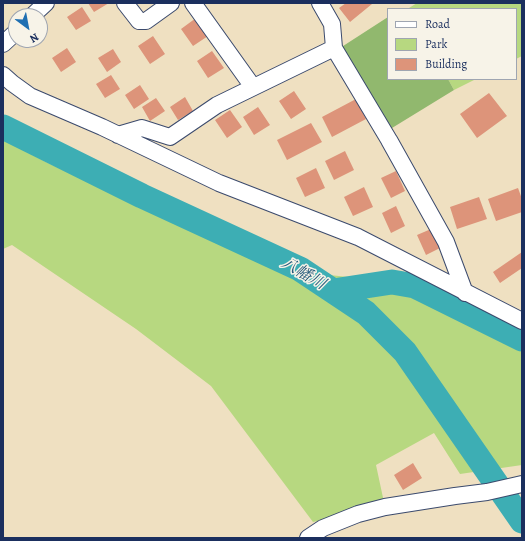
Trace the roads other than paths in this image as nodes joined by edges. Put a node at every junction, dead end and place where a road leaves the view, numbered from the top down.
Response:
1 (125, 3) edge
2 (171, 3) edge
3 (193, 3) edge
4 (320, 3) edge
5 (334, 48) junction
6 (3, 75) edge
7 (252, 87) junction
8 (118, 135) junction
9 (466, 292) junction
10 (522, 321) edge
11 (518, 485) edge
12 (308, 538) edge

1 - 2 street
3 - 7 street
4 - 5 street
5 - 7 street
5 - 9 street
6 - 8 street
7 - 8 street
8 - 9 street
9 - 10 street
11 - 12 street

